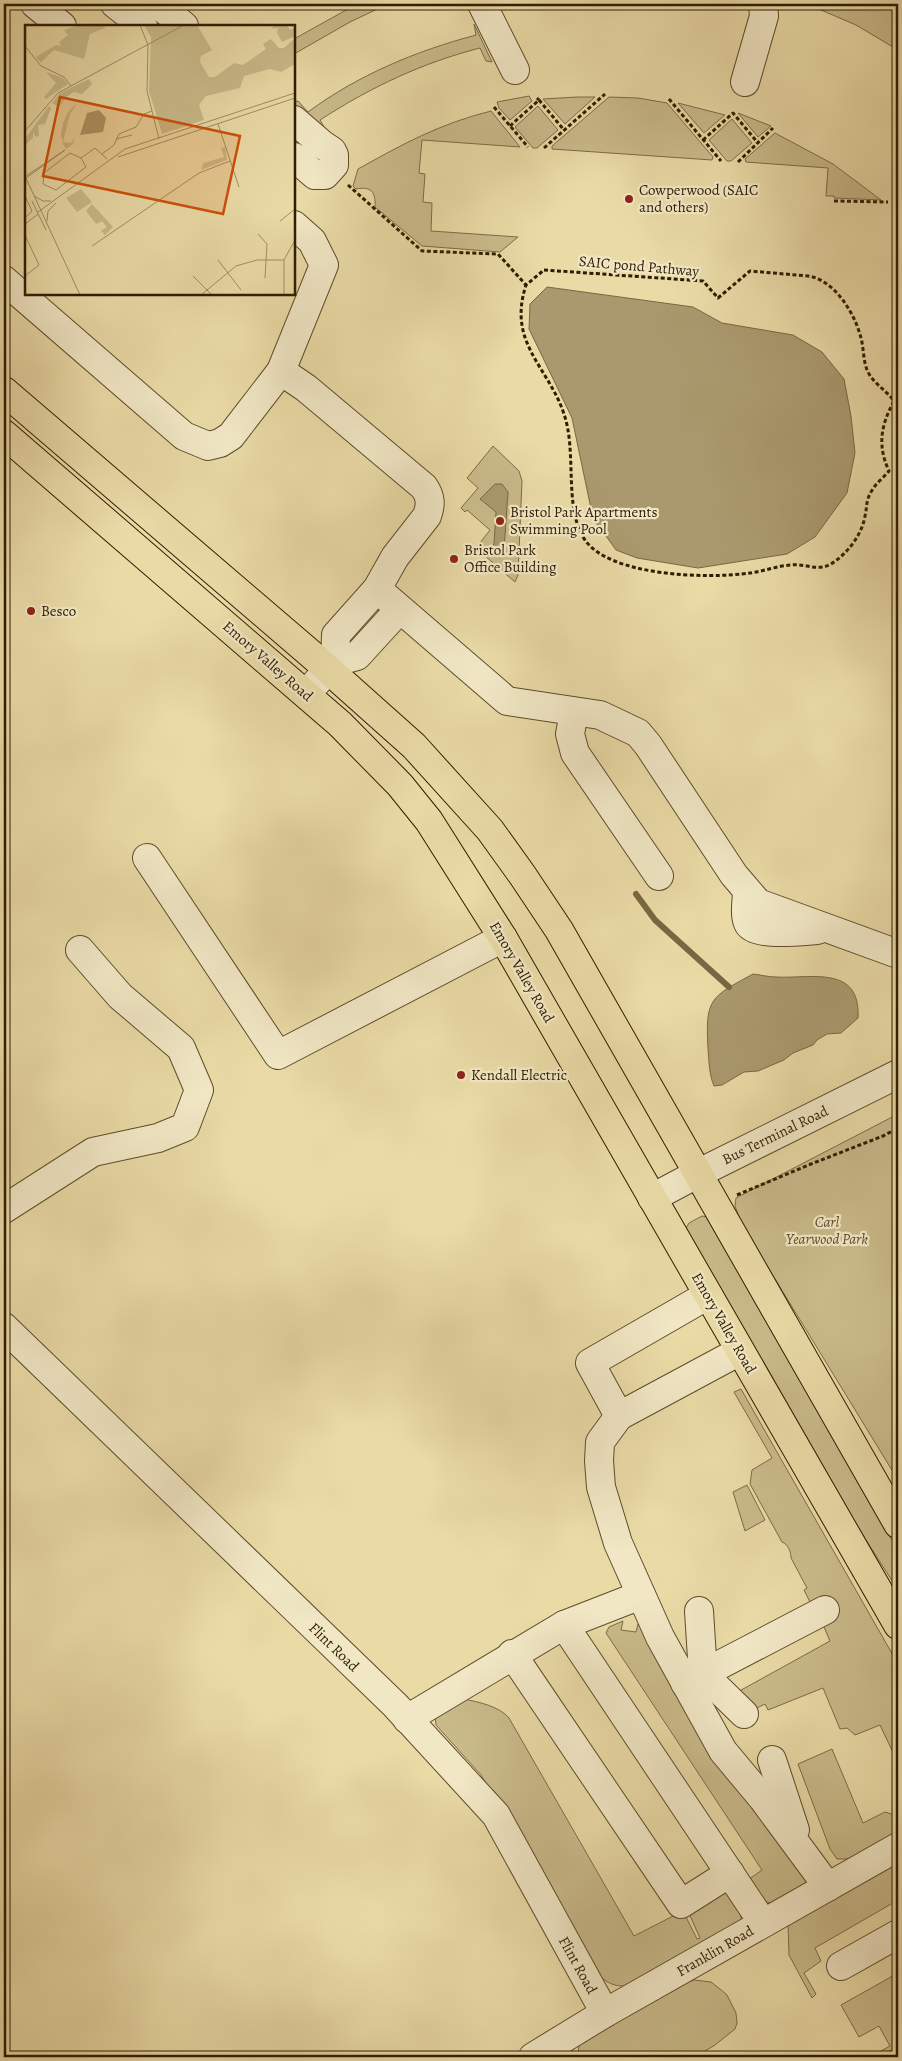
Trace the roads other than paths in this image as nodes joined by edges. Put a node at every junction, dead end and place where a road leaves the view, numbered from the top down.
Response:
1 (36, 4) edge
2 (115, 4) edge
3 (158, 4) edge
4 (482, 4) edge
5 (767, 8) edge
6 (61, 25) edge
7 (142, 25) edge
8 (183, 25) edge
9 (515, 70) dead end
10 (745, 82) dead end
11 (295, 121) edge
12 (295, 158) edge
13 (295, 226) edge
14 (4, 280) edge
15 (281, 371) junction
16 (4, 391) edge
17 (4, 434) edge
18 (377, 589) junction
19 (399, 610) junction
20 (332, 666) junction
21 (306, 694) junction
22 (574, 712) junction
23 (147, 858) dead end
24 (659, 876) dead end
25 (504, 938) junction
26 (858, 940) junction
27 (792, 949) dead end
28 (80, 950) dead end
29 (898, 954) edge
30 (898, 1074) edge
31 (697, 1174) junction
32 (652, 1198) junction
33 (4, 1209) edge
34 (708, 1295) junction
35 (4, 1327) edge
36 (740, 1351) junction
37 (619, 1416) junction
38 (898, 1524) edge
39 (641, 1595) junction
40 (825, 1610) dead end
41 (699, 1611) dead end
42 (564, 1625) junction
43 (898, 1626) edge
44 (512, 1654) junction
45 (694, 1679) junction
46 (744, 1714) dead end
47 (406, 1719) junction
48 (772, 1760) dead end
49 (898, 1847) edge
50 (800, 1848) junction
51 (730, 1873) junction
52 (828, 1887) junction
53 (763, 1923) junction
54 (898, 1934) edge
55 (840, 1966) dead end
56 (605, 2013) junction
57 (532, 2057) edge

1 - 6 street
2 - 7 street
3 - 8 street
4 - 9 street
5 - 10 street
11 - 12 street
13 - 15 street
14 - 15 street
15 - 18 street
16 - 20 main road
17 - 21 main road, Emory Valley Road
18 - 19 street
18 - 20 street
19 - 20 street
19 - 22 street
20 - 21 street
20 - 31 main road
21 - 25 main road, Emory Valley Road
22 - 24 street
22 - 26 street
23 - 25 street
25 - 32 main road, Emory Valley Road
26 - 27 street
26 - 29 street
28 - 33 street
30 - 31 street, Bus Terminal Road
31 - 32 street, Bus Terminal Road
31 - 38 main road
32 - 34 main road, Emory Valley Road
34 - 36 main road, Emory Valley Road
34 - 37 street
35 - 47 street, Flint Road
36 - 37 street
36 - 43 main road, Emory Valley Road
37 - 39 street
39 - 42 street
39 - 45 street
40 - 45 street
41 - 45 street
42 - 44 street
42 - 51 street
44 - 47 street
44 - 51 street
45 - 46 street
45 - 50 street
47 - 56 street, Flint Road
48 - 50 street
49 - 52 street, Franklin Road
50 - 52 street
51 - 53 street
52 - 53 street, Franklin Road
53 - 56 street, Franklin Road
54 - 55 street
56 - 57 street, Franklin Road

